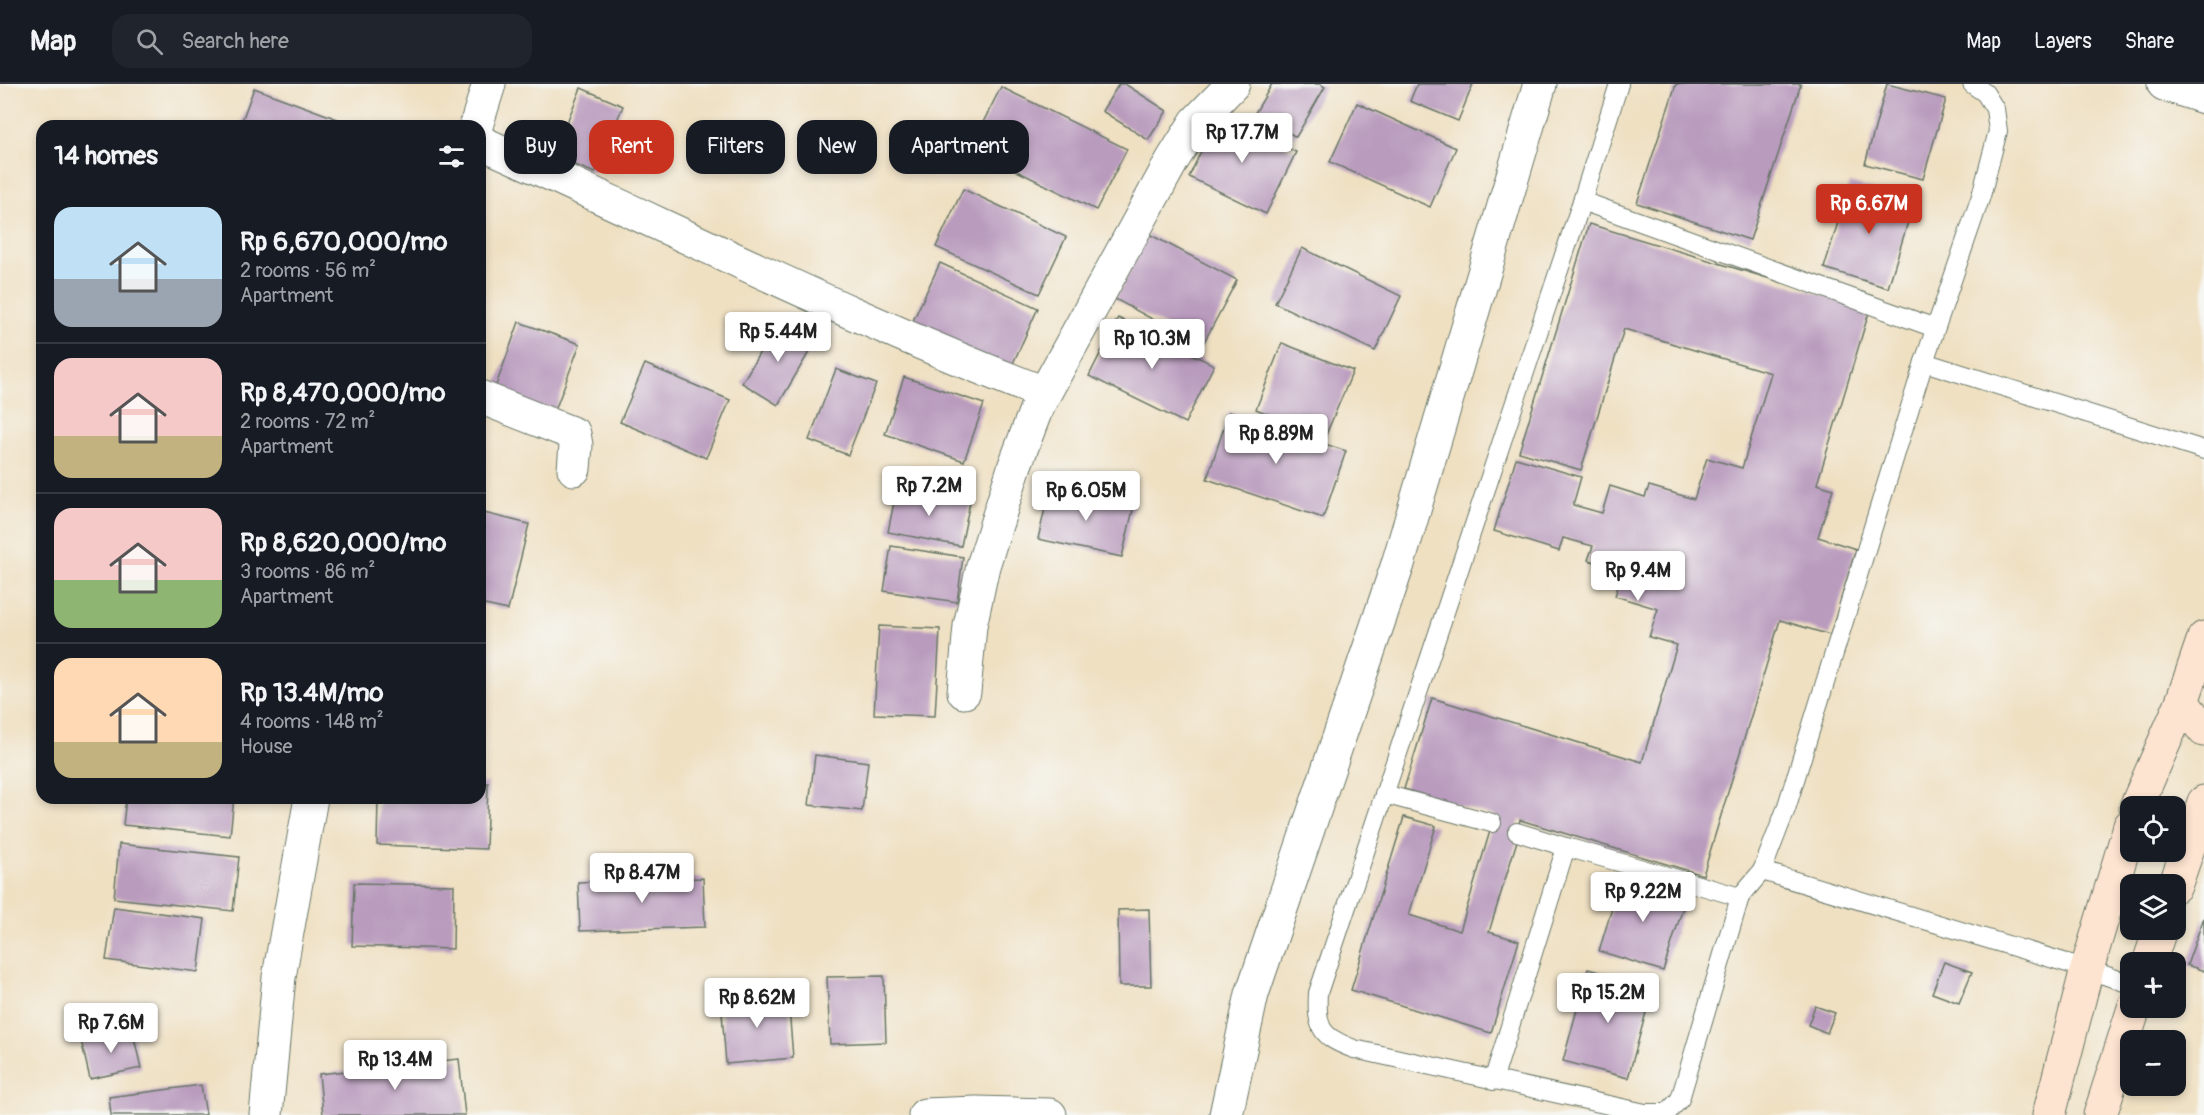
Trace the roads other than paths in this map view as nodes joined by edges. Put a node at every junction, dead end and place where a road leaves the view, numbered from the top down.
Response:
1 (489, 84) edge
2 (1233, 84) edge
3 (1540, 84) edge
4 (1619, 84) edge
5 (1972, 84) edge
6 (2164, 84) edge
7 (2204, 97) edge
8 (478, 120) edge
9 (486, 145) edge
10 (1582, 201) junction
11 (1935, 328) junction
12 (1924, 362) junction
13 (1044, 393) junction
14 (486, 399) edge
15 (2204, 450) edge
16 (574, 469) dead end
17 (2204, 638) edge
18 (964, 692) dead end
19 (2182, 702) junction
20 (2204, 730) edge
21 (1384, 794) junction
22 (2141, 796) edge
23 (2204, 802) edge
24 (309, 804) edge
25 (1492, 824) dead end
26 (1516, 832) dead end
27 (1566, 847) junction
28 (2120, 859) edge
29 (1762, 871) junction
30 (2179, 874) edge
31 (1740, 897) junction
32 (2087, 969) junction
33 (2120, 981) edge
34 (2131, 1018) edge
35 (1493, 1081) junction
36 (266, 1115) edge
37 (925, 1115) edge
38 (1050, 1115) edge
39 (1226, 1115) edge
40 (2049, 1115) edge
41 (2100, 1115) edge

1 - 8 street
2 - 13 street
3 - 39 street
4 - 10 lane
5 - 11 lane
6 - 7 street
9 - 13 street
10 - 11 lane
10 - 21 lane
11 - 12 lane
12 - 15 lane
12 - 29 lane
13 - 18 street
14 - 16 street
17 - 19 street
19 - 20 street
19 - 22 street
21 - 25 lane
21 - 35 lane
23 - 30 street
24 - 36 street
26 - 27 lane
27 - 31 lane
27 - 35 lane
28 - 32 street
29 - 31 lane
29 - 32 lane
31 - 35 lane
32 - 33 lane
32 - 40 street
34 - 41 street
37 - 38 street

